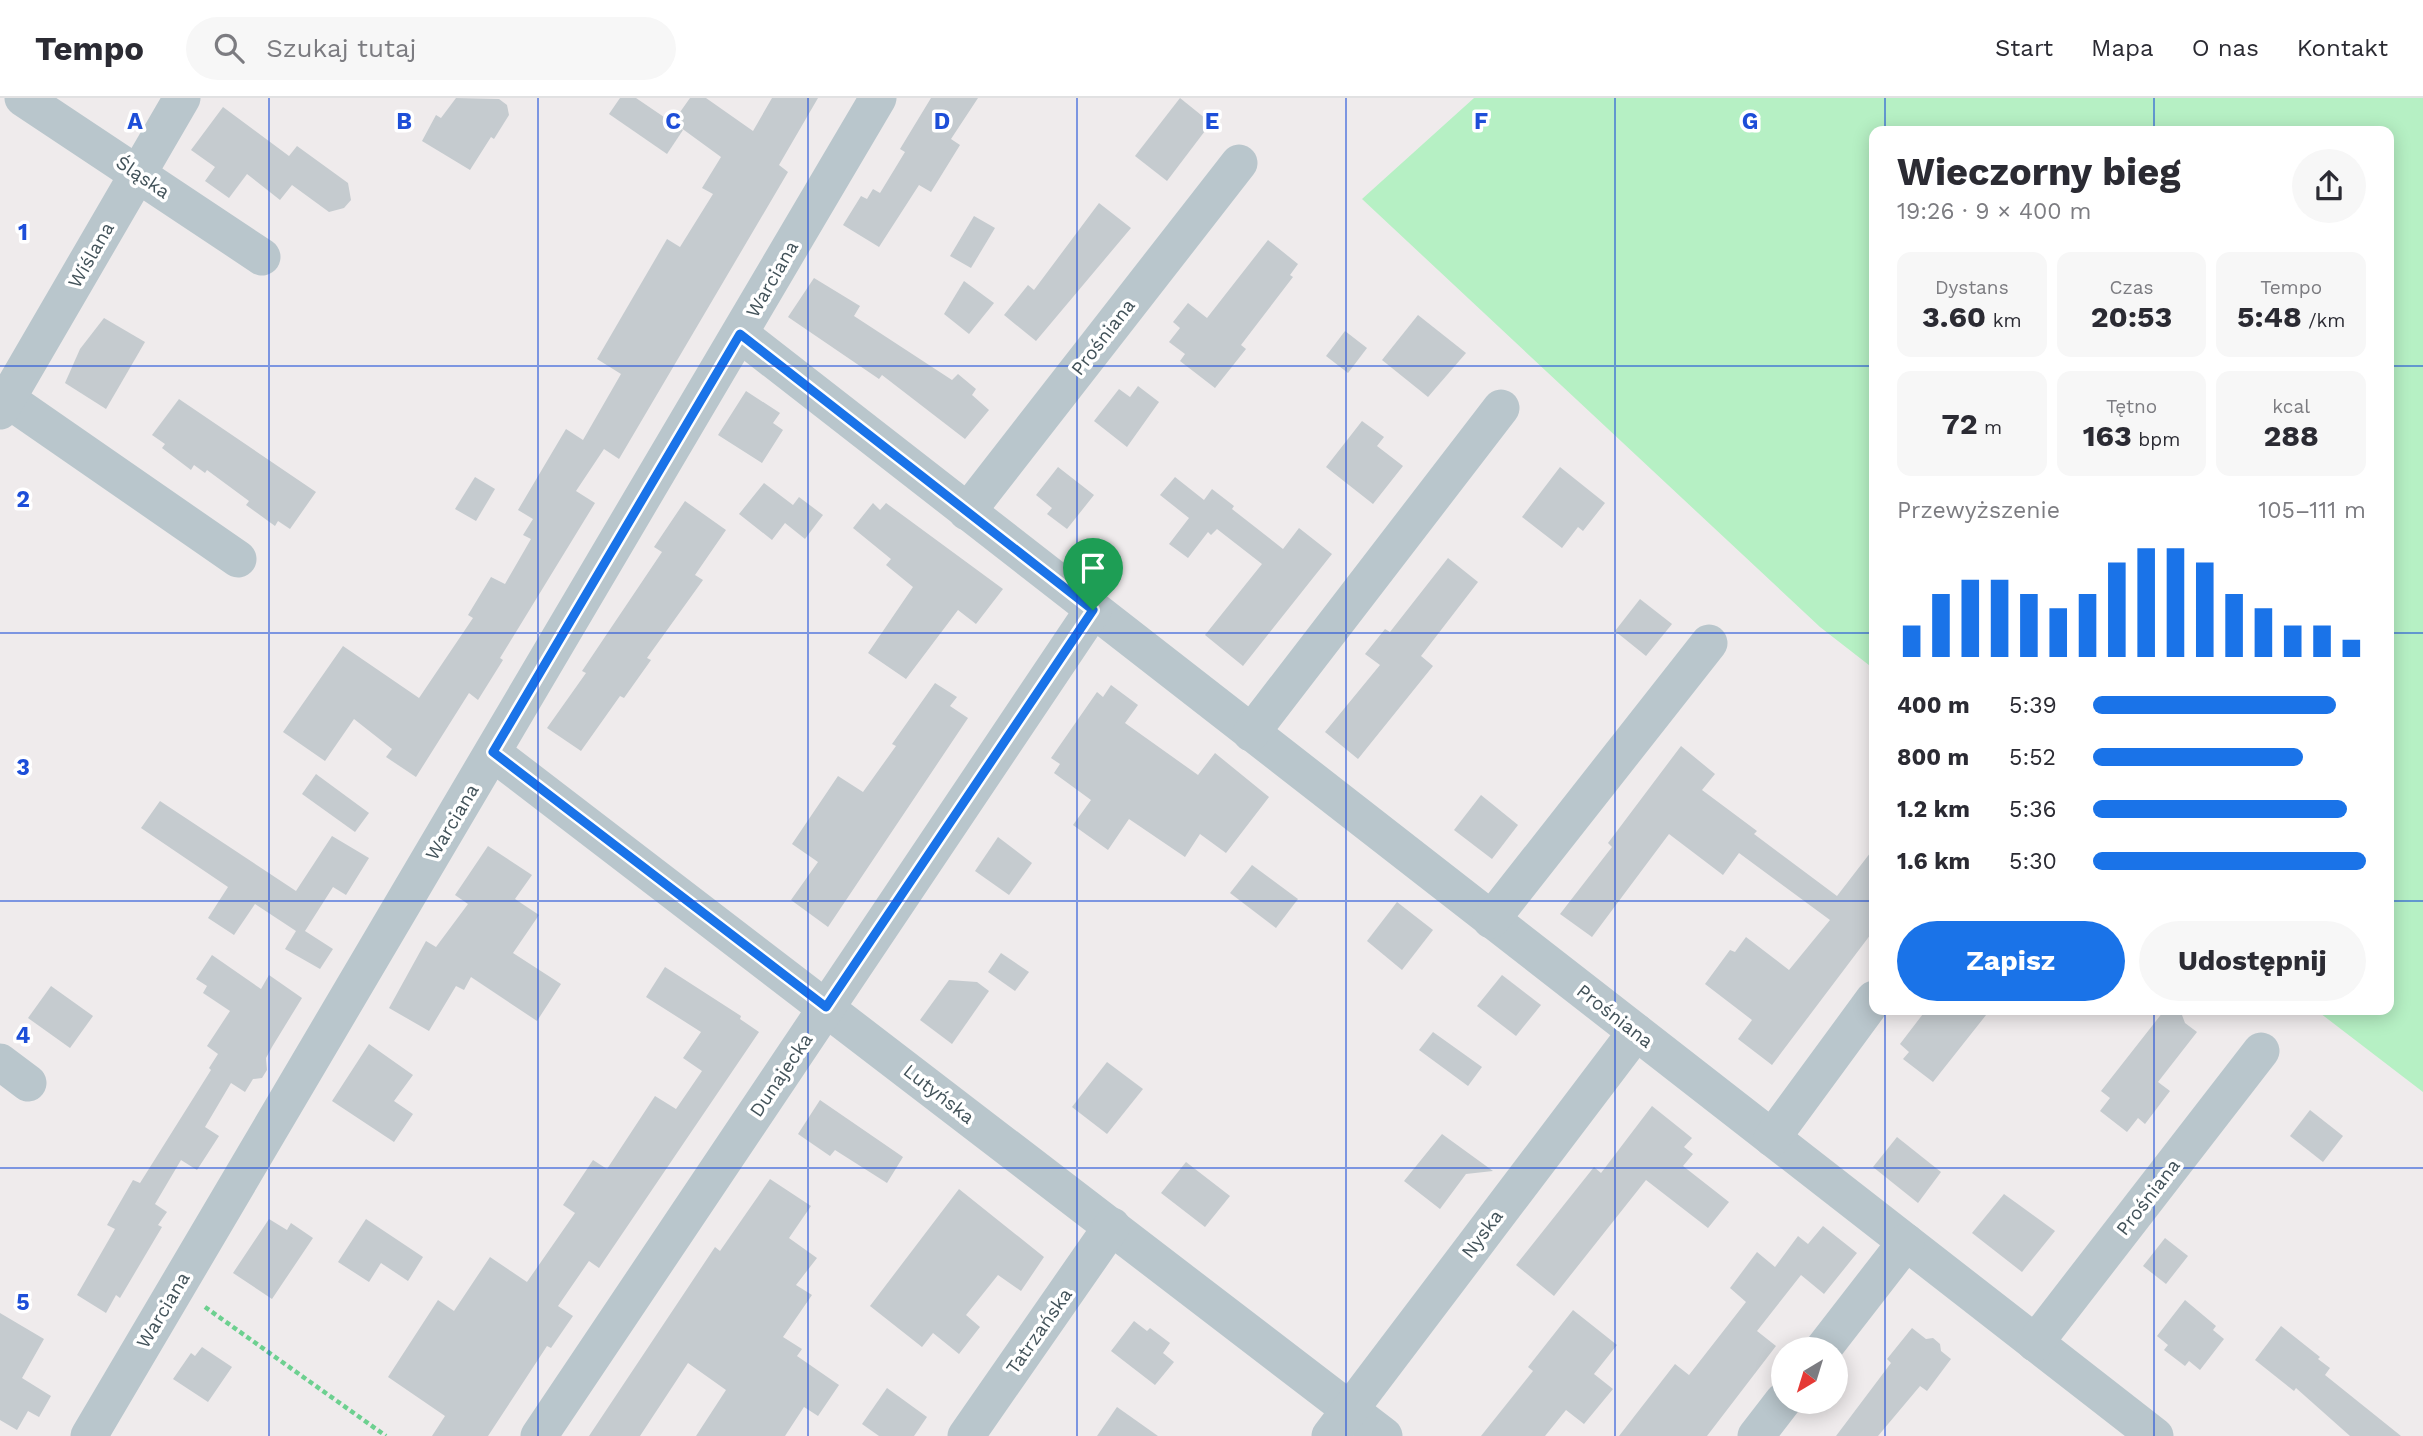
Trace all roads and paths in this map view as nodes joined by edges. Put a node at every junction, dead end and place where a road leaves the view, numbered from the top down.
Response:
1 (23, 98) edge
2 (182, 98) edge
3 (878, 98) edge
4 (1240, 163) dead end
5 (138, 173) junction
6 (262, 257) dead end
7 (740, 334) junction
8 (4, 405) edge
9 (1501, 408) dead end
10 (967, 512) junction
11 (238, 558) dead end
12 (1093, 610) junction
13 (1709, 643) dead end
14 (1251, 733) junction
15 (493, 752) junction
16 (1491, 920) junction
17 (1869, 1006) edge
18 (826, 1007) junction
19 (1636, 1032) junction
20 (2261, 1051) dead end
21 (1772, 1138) junction
22 (1112, 1226) junction
23 (1906, 1242) junction
24 (177, 1287) junction
25 (1832, 1337) edge
26 (2035, 1343) junction
27 (1773, 1414) edge
28 (1339, 1422) edge
29 (89, 1436) edge
30 (386, 1436) edge
31 (539, 1436) edge
32 (966, 1436) edge
33 (1384, 1436) edge
34 (1756, 1436) edge
35 (2155, 1436) edge

1 - 5 street, Śląska
2 - 5 street, Wiślana
3 - 7 street, Warciana
4 - 10 street, Prośniana
5 - 6 street, Śląska
5 - 8 street, Wiślana
7 - 10 street, Prośniana
7 - 15 street, Warciana
8 - 11 street
9 - 14 street
10 - 12 street, Prośniana
12 - 14 street, Prośniana
12 - 18 street, Dunajecka
13 - 16 street
14 - 16 street, Prośniana
15 - 18 street, Lutyńska
15 - 24 street, Warciana
16 - 19 street, Prośniana
17 - 21 street
18 - 22 street, Lutyńska
18 - 31 street, Dunajecka
19 - 21 street, Prośniana
19 - 28 street, Nyska
20 - 26 street, Prośniana
21 - 23 street, Prośniana
22 - 28 street, Lutyńska
22 - 32 street, Tatrzańska
23 - 25 street
23 - 26 street, Prośniana
24 - 29 street, Warciana
24 - 30 path
26 - 35 street, Prośniana
27 - 34 street
28 - 33 street, Lutyńska

